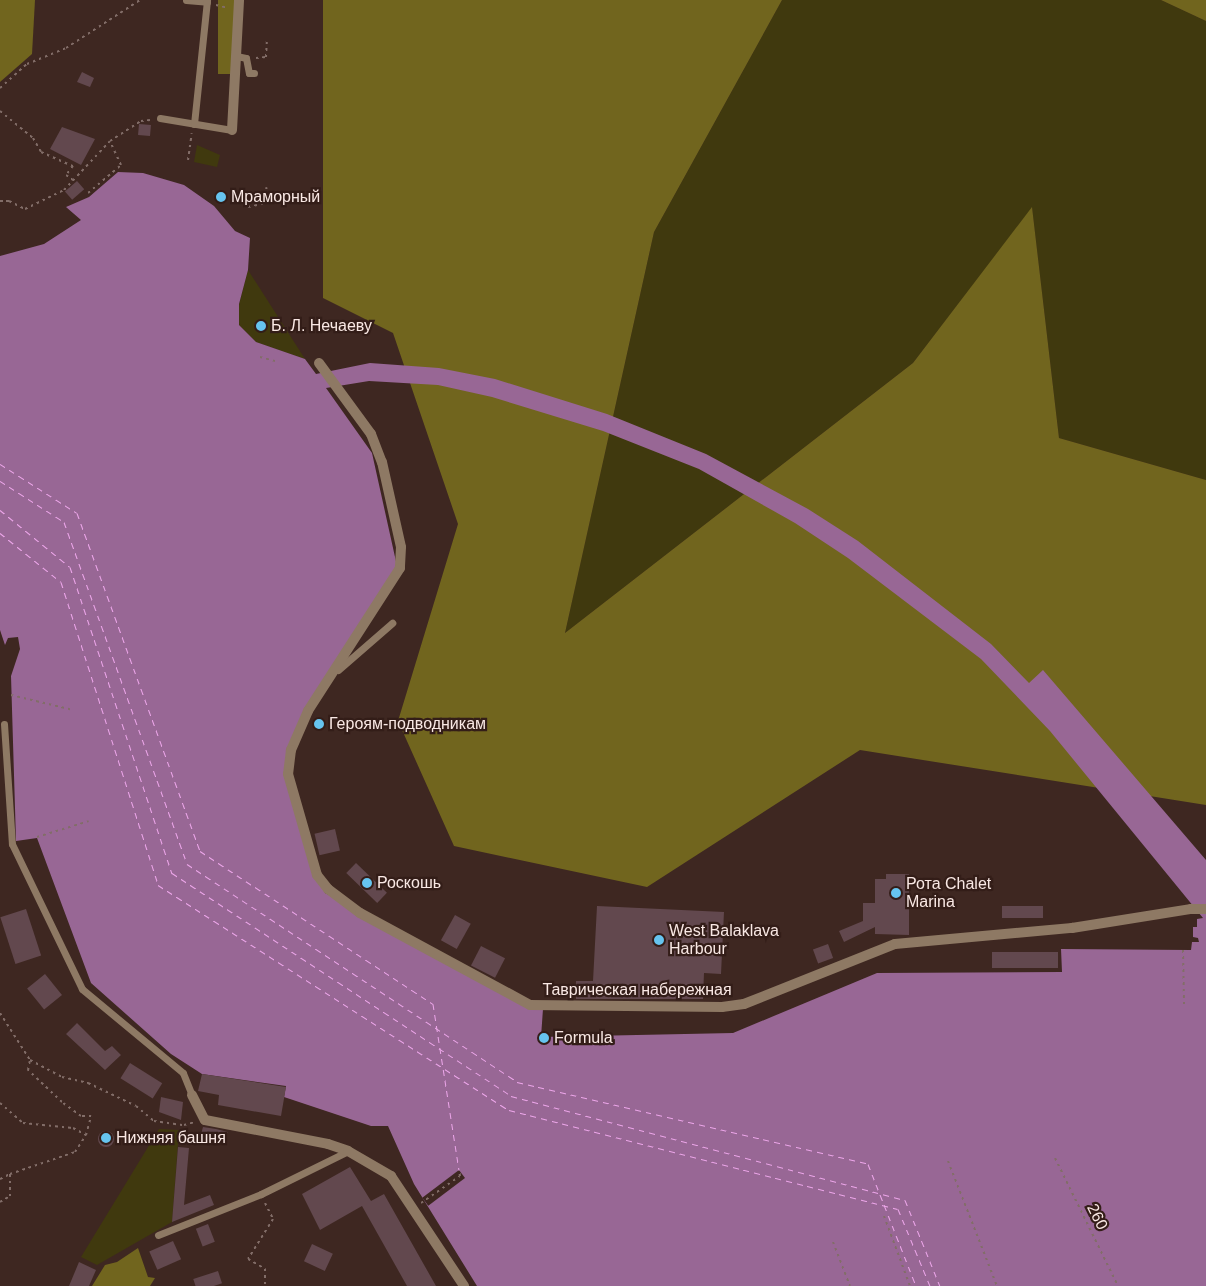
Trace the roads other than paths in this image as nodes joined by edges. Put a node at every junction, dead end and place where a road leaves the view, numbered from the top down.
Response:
1 (186, 0) edge
2 (207, 1) edge
3 (239, 5) edge
4 (236, 56) junction
5 (254, 73) road end
6 (160, 118) road end
7 (194, 124) junction
8 (232, 130) joint
9 (319, 363) dead end
10 (392, 623) dead end
11 (326, 680) junction
12 (4, 724) dead end
13 (1206, 909) edge
14 (192, 1095) joint
15 (348, 1151) junction
16 (158, 1235) dead end
17 (464, 1286) edge

1 - 2 lane
2 - 7 lane
3 - 4 street
4 - 5 lane
4 - 8 street
6 - 7 lane
7 - 8 lane
9 - 11 street, Таврическая набережная
10 - 11 lane
11 - 13 street, Таврическая набережная
12 - 14 lane
14 - 15 street
15 - 16 lane
15 - 17 street

